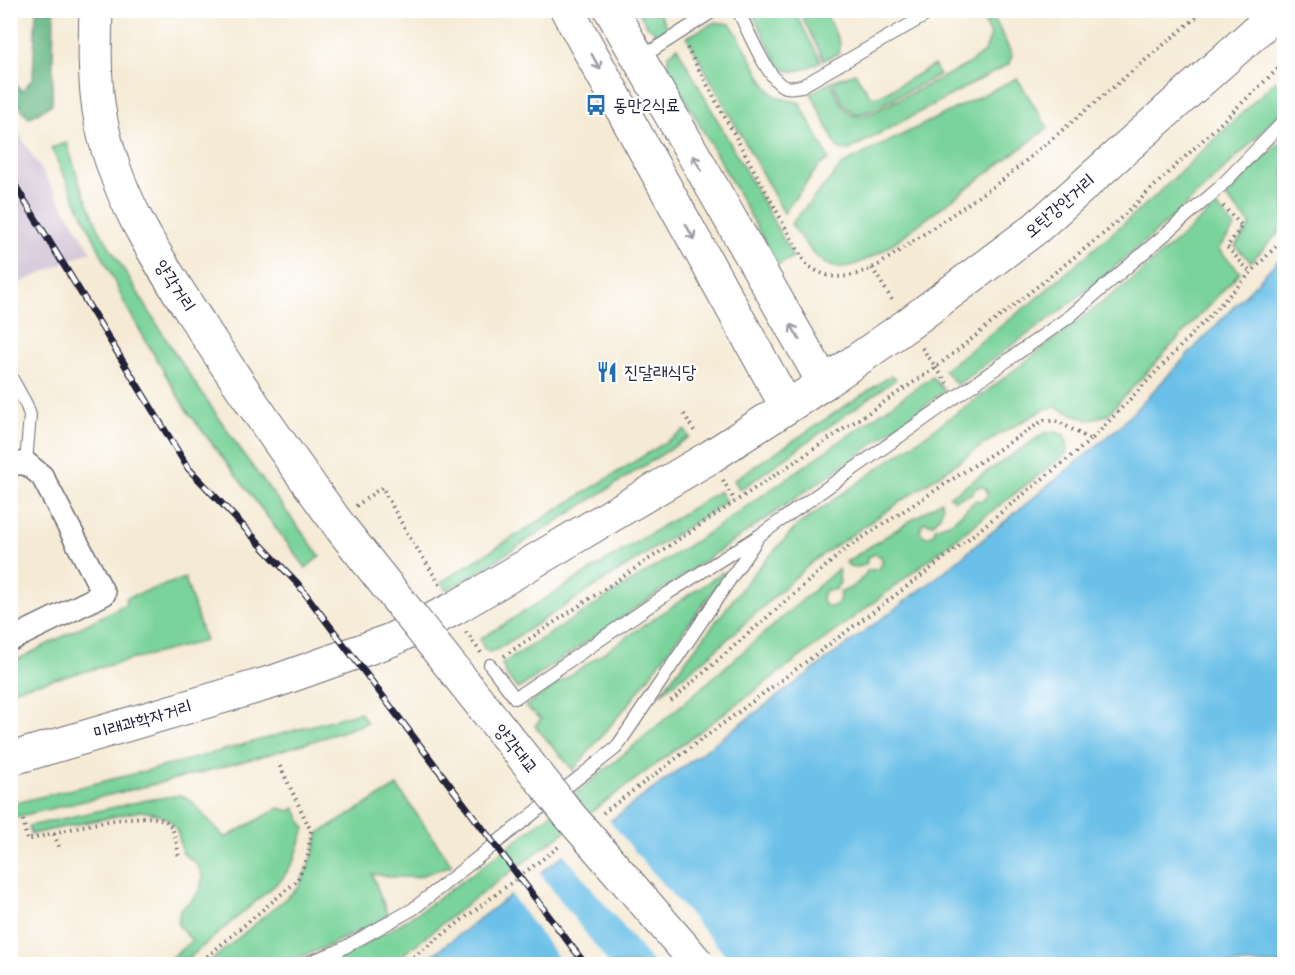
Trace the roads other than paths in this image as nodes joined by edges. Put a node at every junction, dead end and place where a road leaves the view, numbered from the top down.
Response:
1 (96, 10) edge
2 (567, 10) edge
3 (611, 10) edge
4 (715, 10) edge
5 (738, 10) edge
6 (935, 10) edge
7 (1280, 10) edge
8 (638, 60) junction
9 (1284, 121) edge
10 (10, 375) edge
11 (824, 383) junction
12 (787, 407) junction
13 (18, 464) edge
14 (348, 517) joint
15 (760, 535) junction
16 (10, 640) edge
17 (490, 665) road end
18 (10, 759) edge
19 (304, 964) edge
20 (698, 964) edge

1 - 14 main road, 양각거리
2 -> 12 main road
3 - 8 main road
4 - 8 lane
5 - 6 lane
7 - 11 main road, 오탄강안거리
11 -> 8 main road
9 - 15 lane
10 - 13 lane
11 - 12 main road, 오탄강안거리
12 - 18 main road, 미래과학자거리
13 - 16 street
14 - 20 main road, 양각대교, bridge
15 - 17 lane
15 - 19 lane

